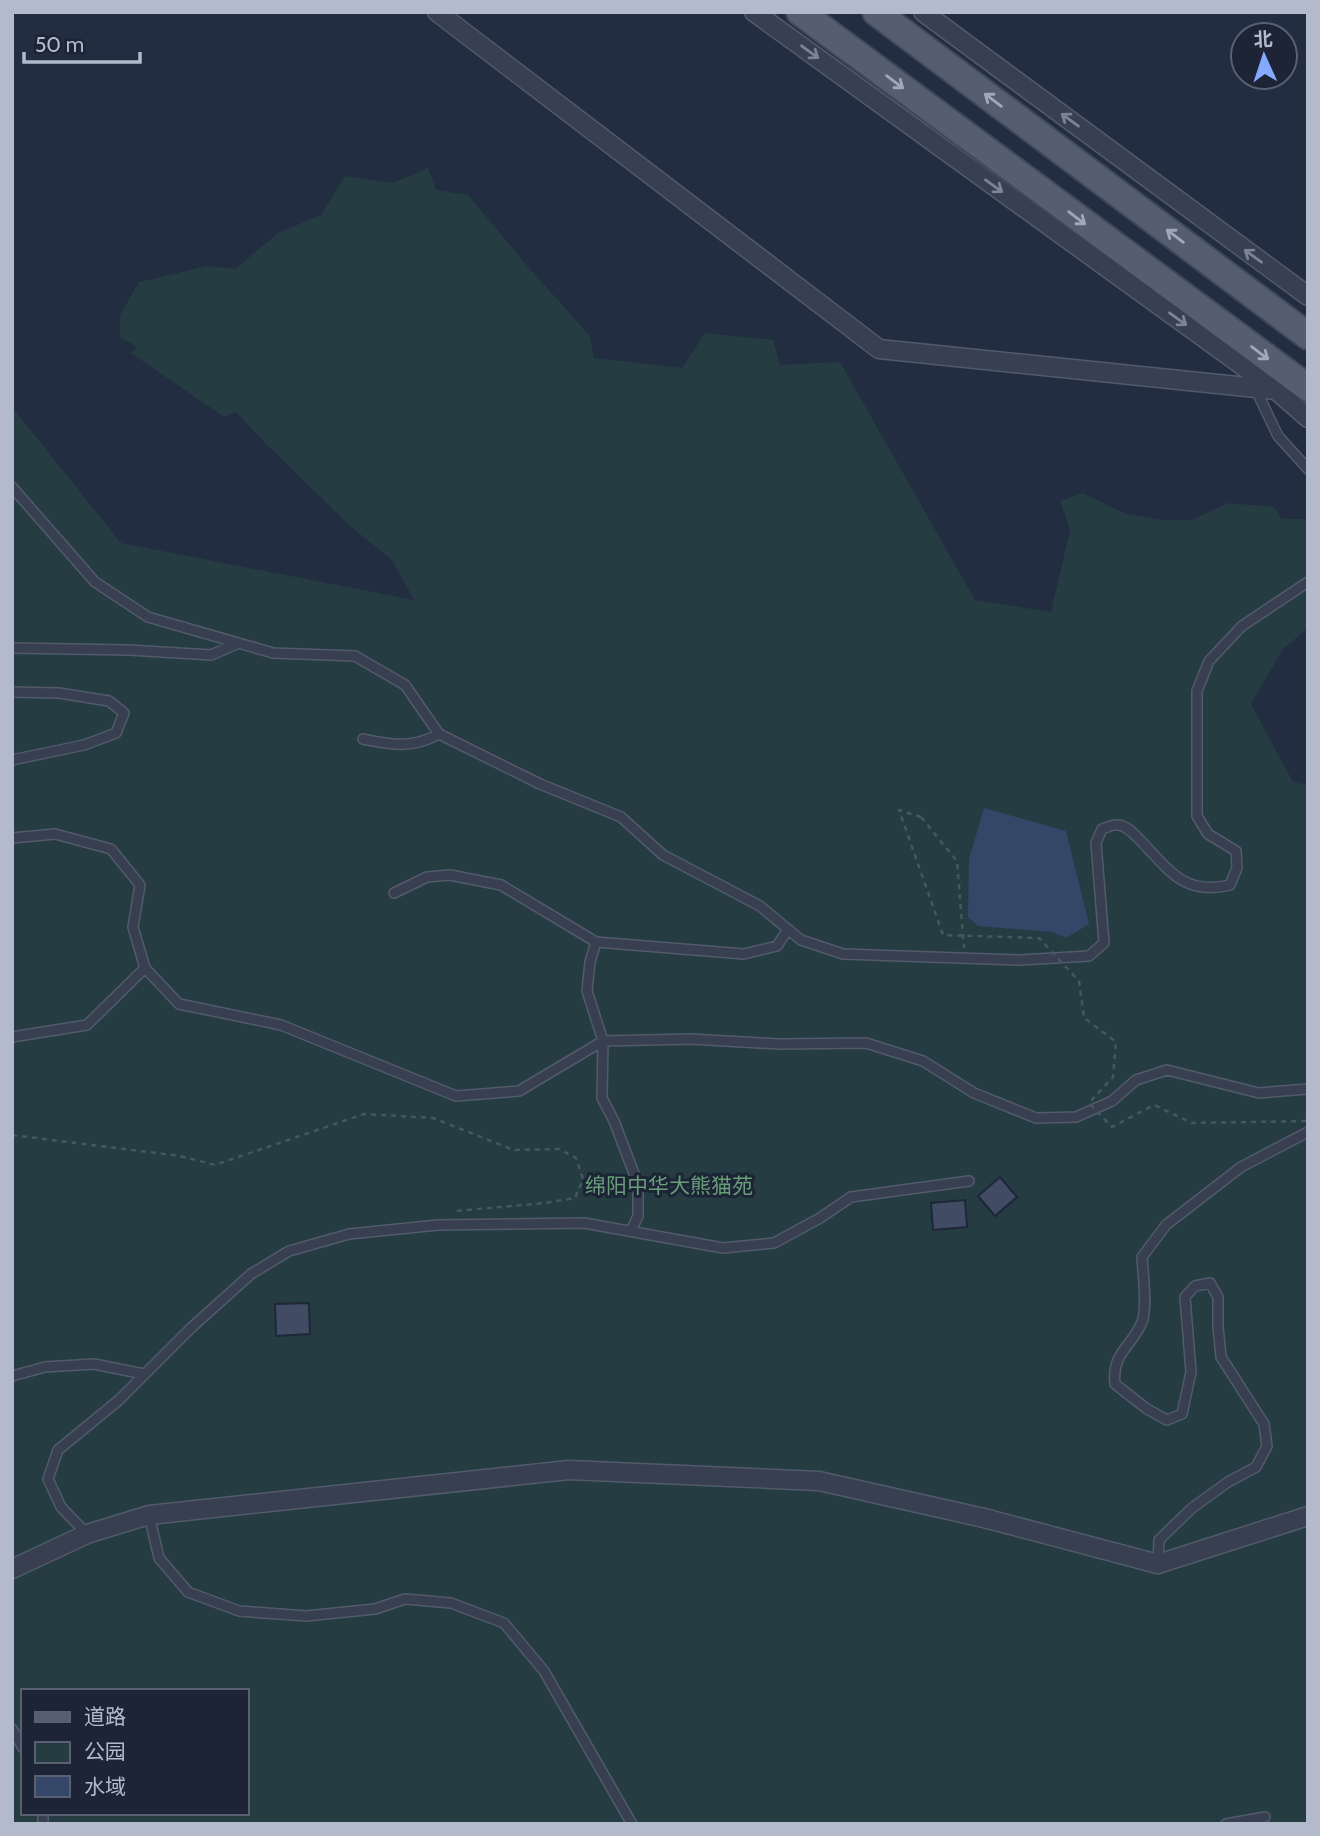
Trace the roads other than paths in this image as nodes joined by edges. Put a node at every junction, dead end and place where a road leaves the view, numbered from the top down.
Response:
1 (437, 12) edge
2 (754, 12) edge
3 (800, 12) edge
4 (876, 12) edge
5 (923, 12) edge
6 (1308, 296) edge
7 (1308, 336) edge
8 (1255, 388) junction
9 (1308, 388) edge
10 (1276, 390) junction
11 (1308, 418) edge
12 (1308, 469) edge
13 (12, 487) edge
14 (1308, 582) edge
15 (239, 643) junction
16 (12, 648) edge
17 (12, 692) edge
18 (439, 734) junction
19 (363, 739) dead end
20 (12, 760) edge
21 (12, 838) edge
22 (394, 893) dead end
23 (788, 929) junction
24 (596, 942) junction
25 (145, 968) junction
26 (12, 1037) edge
27 (603, 1041) junction
28 (1308, 1089) edge
29 (1308, 1132) edge
30 (969, 1181) dead end
31 (631, 1231) junction
32 (144, 1374) junction
33 (12, 1376) edge
34 (149, 1515) junction
35 (1308, 1516) edge
36 (87, 1534) junction
37 (1158, 1564) junction
38 (12, 1569) edge
39 (12, 1729) edge
40 (21, 1745) edge
41 (1265, 1818) dead end
42 (632, 1824) edge
43 (1226, 1824) edge

1 - 8 street
2 -> 10 street
3 -> 9 main road
7 -> 4 main road
6 -> 5 street
8 - 10 street
8 - 12 lane
10 - 11 street
13 - 15 lane
14 - 23 lane
15 - 16 lane
15 - 18 lane
17 - 20 lane
18 - 19 lane
18 - 23 lane
21 - 25 lane
22 - 24 lane
23 - 24 lane
24 - 27 lane
25 - 26 lane
25 - 27 lane
27 - 28 lane
27 - 31 lane
29 - 37 lane
30 - 31 lane
31 - 32 lane
32 - 33 lane
32 - 36 lane
34 - 36 street
34 - 37 street
34 - 42 lane
35 - 37 street
36 - 38 street
39 - 40 lane
41 - 43 lane

